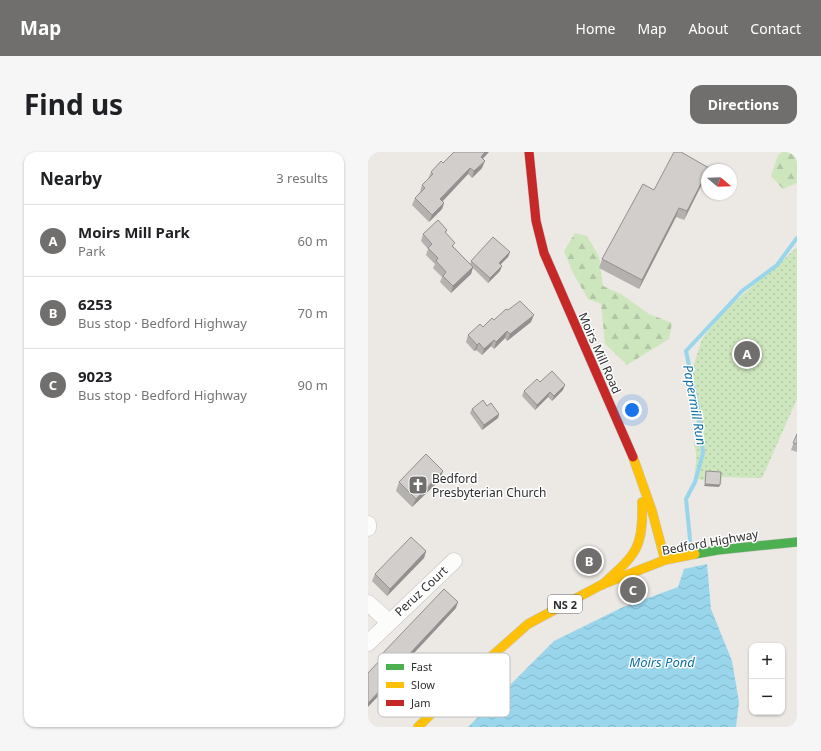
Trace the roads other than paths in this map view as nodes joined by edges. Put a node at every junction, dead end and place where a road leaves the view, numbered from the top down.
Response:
1 (529, 152) edge
2 (641, 479) junction
3 (368, 524) edge
4 (368, 528) edge
5 (797, 542) edge
6 (664, 560) junction
7 (454, 561) dead end
8 (602, 585) junction
9 (368, 603) edge
10 (388, 622) junction
11 (368, 643) edge
12 (495, 653) edge
13 (428, 717) edge
14 (418, 727) edge

1 - 2 street, Moirs Mill Road
2 - 6 street, Moirs Mill Road
2 - 8 street
3 - 4 street
5 - 6 street, Bedford Highway / NS 2
6 - 8 street, Bedford Highway / NS 2
7 - 10 street, Peruz Court
8 - 12 street, Bedford Highway / NS 2
9 - 10 street, Peruz Court
10 - 11 street, Peruz Court
13 - 14 street, Bedford Highway / NS 2

